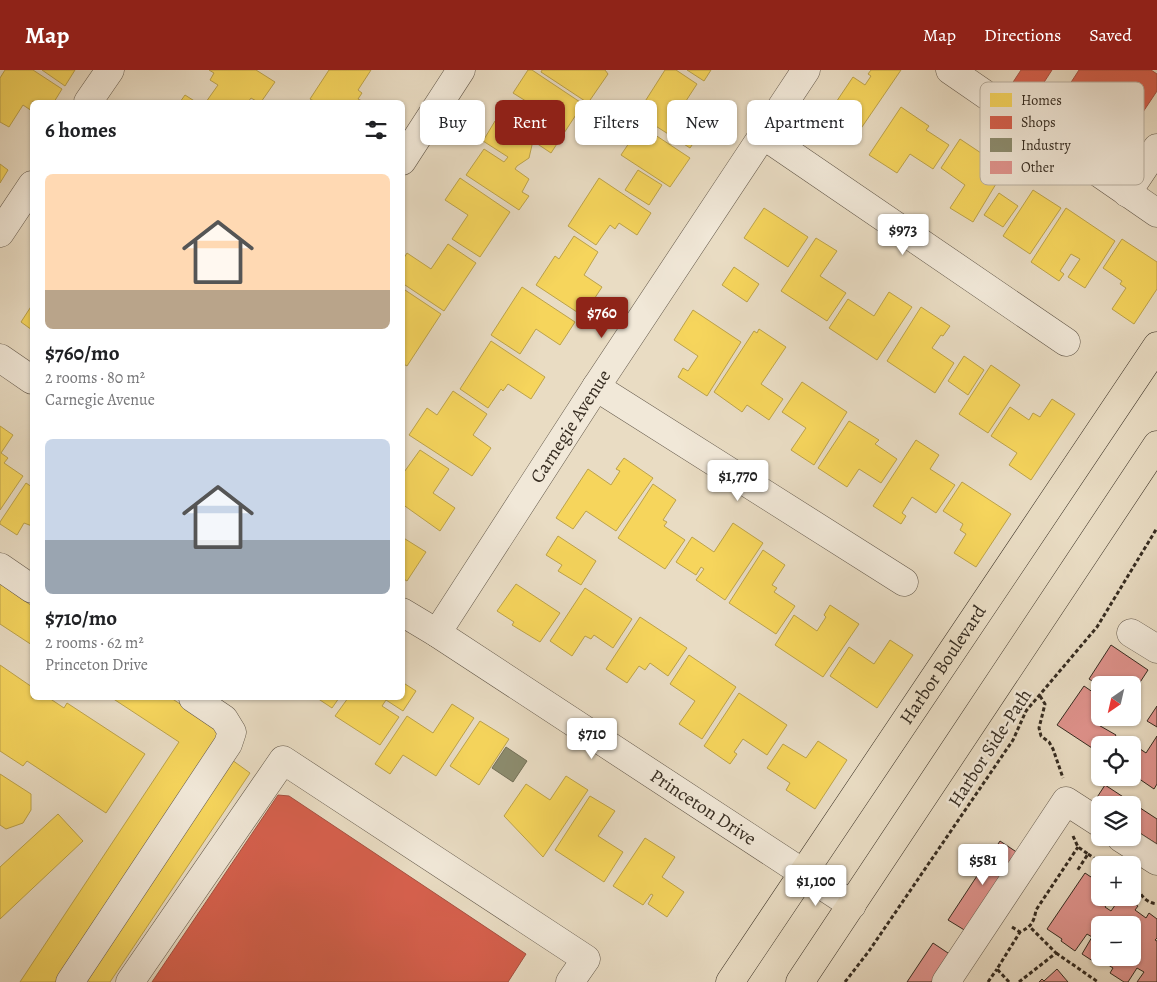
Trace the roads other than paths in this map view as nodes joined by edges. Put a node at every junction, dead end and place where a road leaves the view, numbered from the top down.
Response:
1 (110, 70) edge
2 (461, 70) edge
3 (806, 70) edge
4 (950, 70) edge
5 (980, 91) edge
6 (89, 100) edge
7 (786, 100) edge
8 (756, 145) edge
9 (778, 145) edge
10 (1157, 148) edge
11 (405, 156) edge
12 (1144, 167) edge
13 (1117, 185) edge
14 (1132, 185) edge
15 (30, 188) edge
16 (1127, 192) junction
17 (1157, 213) edge
18 (0, 233) edge
19 (1066, 342) dead end
20 (1157, 346) edge
21 (0, 358) edge
22 (30, 379) edge
23 (596, 387) junction
24 (1157, 445) edge
25 (0, 567) edge
26 (904, 582) dead end
27 (30, 588) edge
28 (405, 614) edge
29 (1131, 633) dead end
30 (437, 634) junction
31 (1157, 649) edge
32 (196, 700) edge
33 (1091, 817) edge
34 (1134, 846) edge
35 (1157, 861) edge
36 (803, 874) junction
37 (852, 905) junction
38 (70, 982) edge
39 (130, 982) edge
40 (570, 982) edge
41 (730, 982) edge
42 (800, 982) edge
43 (946, 982) edge

1 - 6 street
2 - 11 street
3 - 7 street, Carnegie Avenue
4 - 5 street
8 - 23 street, Carnegie Avenue
9 - 19 street
10 - 12 street
13 - 16 street
14 - 16 street
15 - 18 street
16 - 17 street
20 - 36 main road, Harbor Boulevard
21 - 22 street
23 - 26 street
23 - 30 street, Carnegie Avenue
24 - 37 main road
25 - 27 street
28 - 30 street, Princeton Drive
29 - 31 street
30 - 36 street, Princeton Drive
32 - 38 street
33 - 43 street
34 - 35 street
36 - 37 street, Princeton Drive
36 - 41 main road, Harbor Boulevard
37 - 42 main road
39 - 40 street

